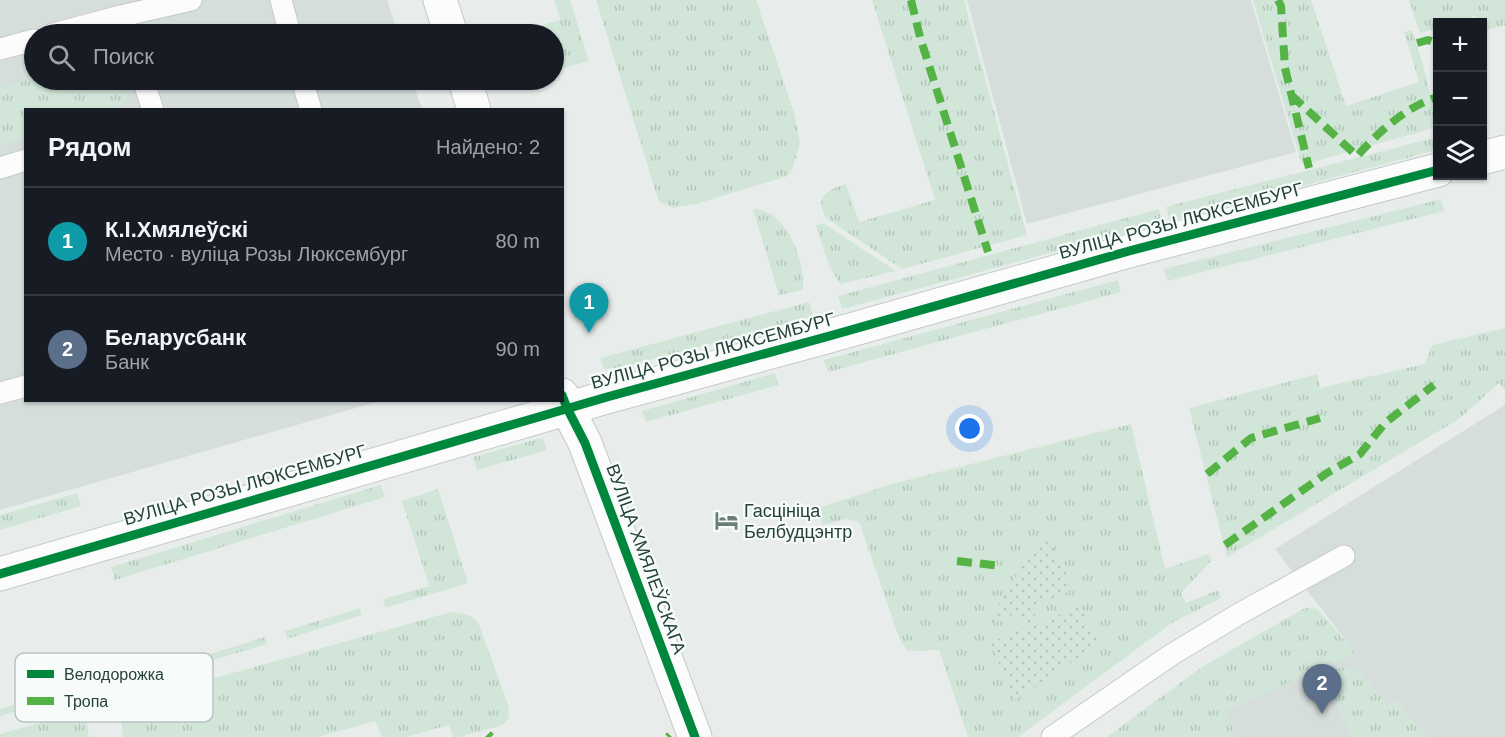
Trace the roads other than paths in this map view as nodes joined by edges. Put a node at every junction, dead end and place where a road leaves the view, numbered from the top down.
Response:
1 (191, 0) edge
2 (281, 0) edge
3 (440, 0) edge
4 (128, 24) edge
5 (287, 24) edge
6 (448, 24) edge
7 (24, 42) edge
8 (0, 49) edge
9 (146, 90) edge
10 (305, 90) edge
11 (468, 90) edge
12 (152, 108) edge
13 (309, 108) edge
14 (473, 108) edge
15 (1505, 152) edge
16 (1487, 157) edge
17 (24, 161) edge
18 (0, 168) edge
19 (1433, 171) edge
20 (24, 387) edge
21 (0, 393) edge
22 (565, 402) edge
23 (1344, 556) dead end
24 (0, 574) edge
25 (695, 737) edge
26 (1052, 737) edge

1 - 4 lane
2 - 5 lane
3 - 6 street
7 - 8 lane
9 - 12 lane
10 - 13 lane
11 - 14 street
15 - 16 street
17 - 18 lane
19 - 22 street, ВУЛІЦА РОЗЫ ЛЮКСЕМБУРГ
20 - 21 lane
22 - 24 street, ВУЛІЦА РОЗЫ ЛЮКСЕМБУРГ
22 - 25 street, ВУЛІЦА ХМЯЛЕЎСКАГА
23 - 26 lane

